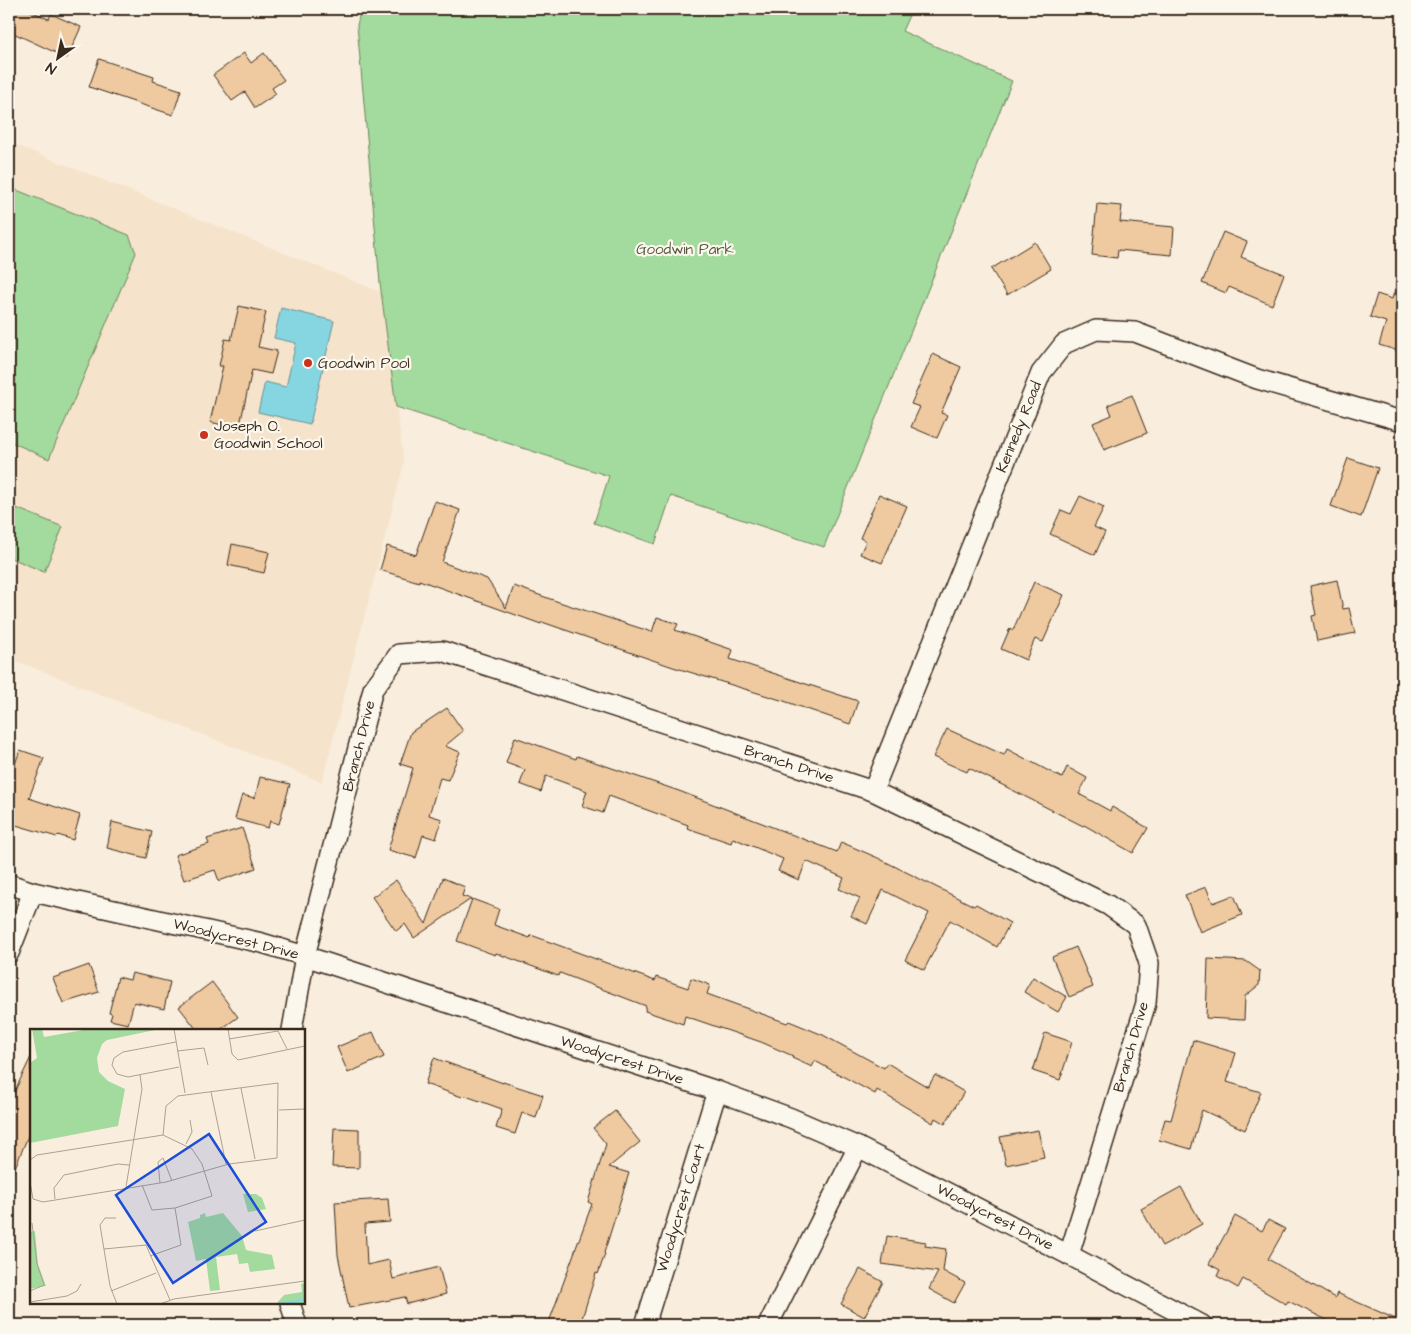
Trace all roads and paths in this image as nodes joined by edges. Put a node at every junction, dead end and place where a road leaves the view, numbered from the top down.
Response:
1 (1402, 421) edge
2 (873, 791) junction
3 (9, 884) edge
4 (33, 892) junction
5 (9, 954) edge
6 (305, 956) junction
7 (292, 1029) edge
8 (717, 1091) junction
9 (858, 1147) junction
10 (1069, 1255) junction
11 (290, 1304) edge
12 (297, 1325) edge
13 (645, 1325) edge
14 (768, 1325) edge
15 (1202, 1325) edge

1 - 2 street, Kennedy Road
2 - 6 street, Branch Drive
2 - 10 street, Branch Drive
3 - 4 street, Woodycrest Drive
4 - 5 street
4 - 6 street, Woodycrest Drive
6 - 7 street
6 - 8 street, Woodycrest Drive
8 - 9 street, Woodycrest Drive
8 - 13 street, Woodycrest Court
9 - 10 street, Woodycrest Drive
9 - 14 street
10 - 15 street, Woodycrest Drive
11 - 12 street

